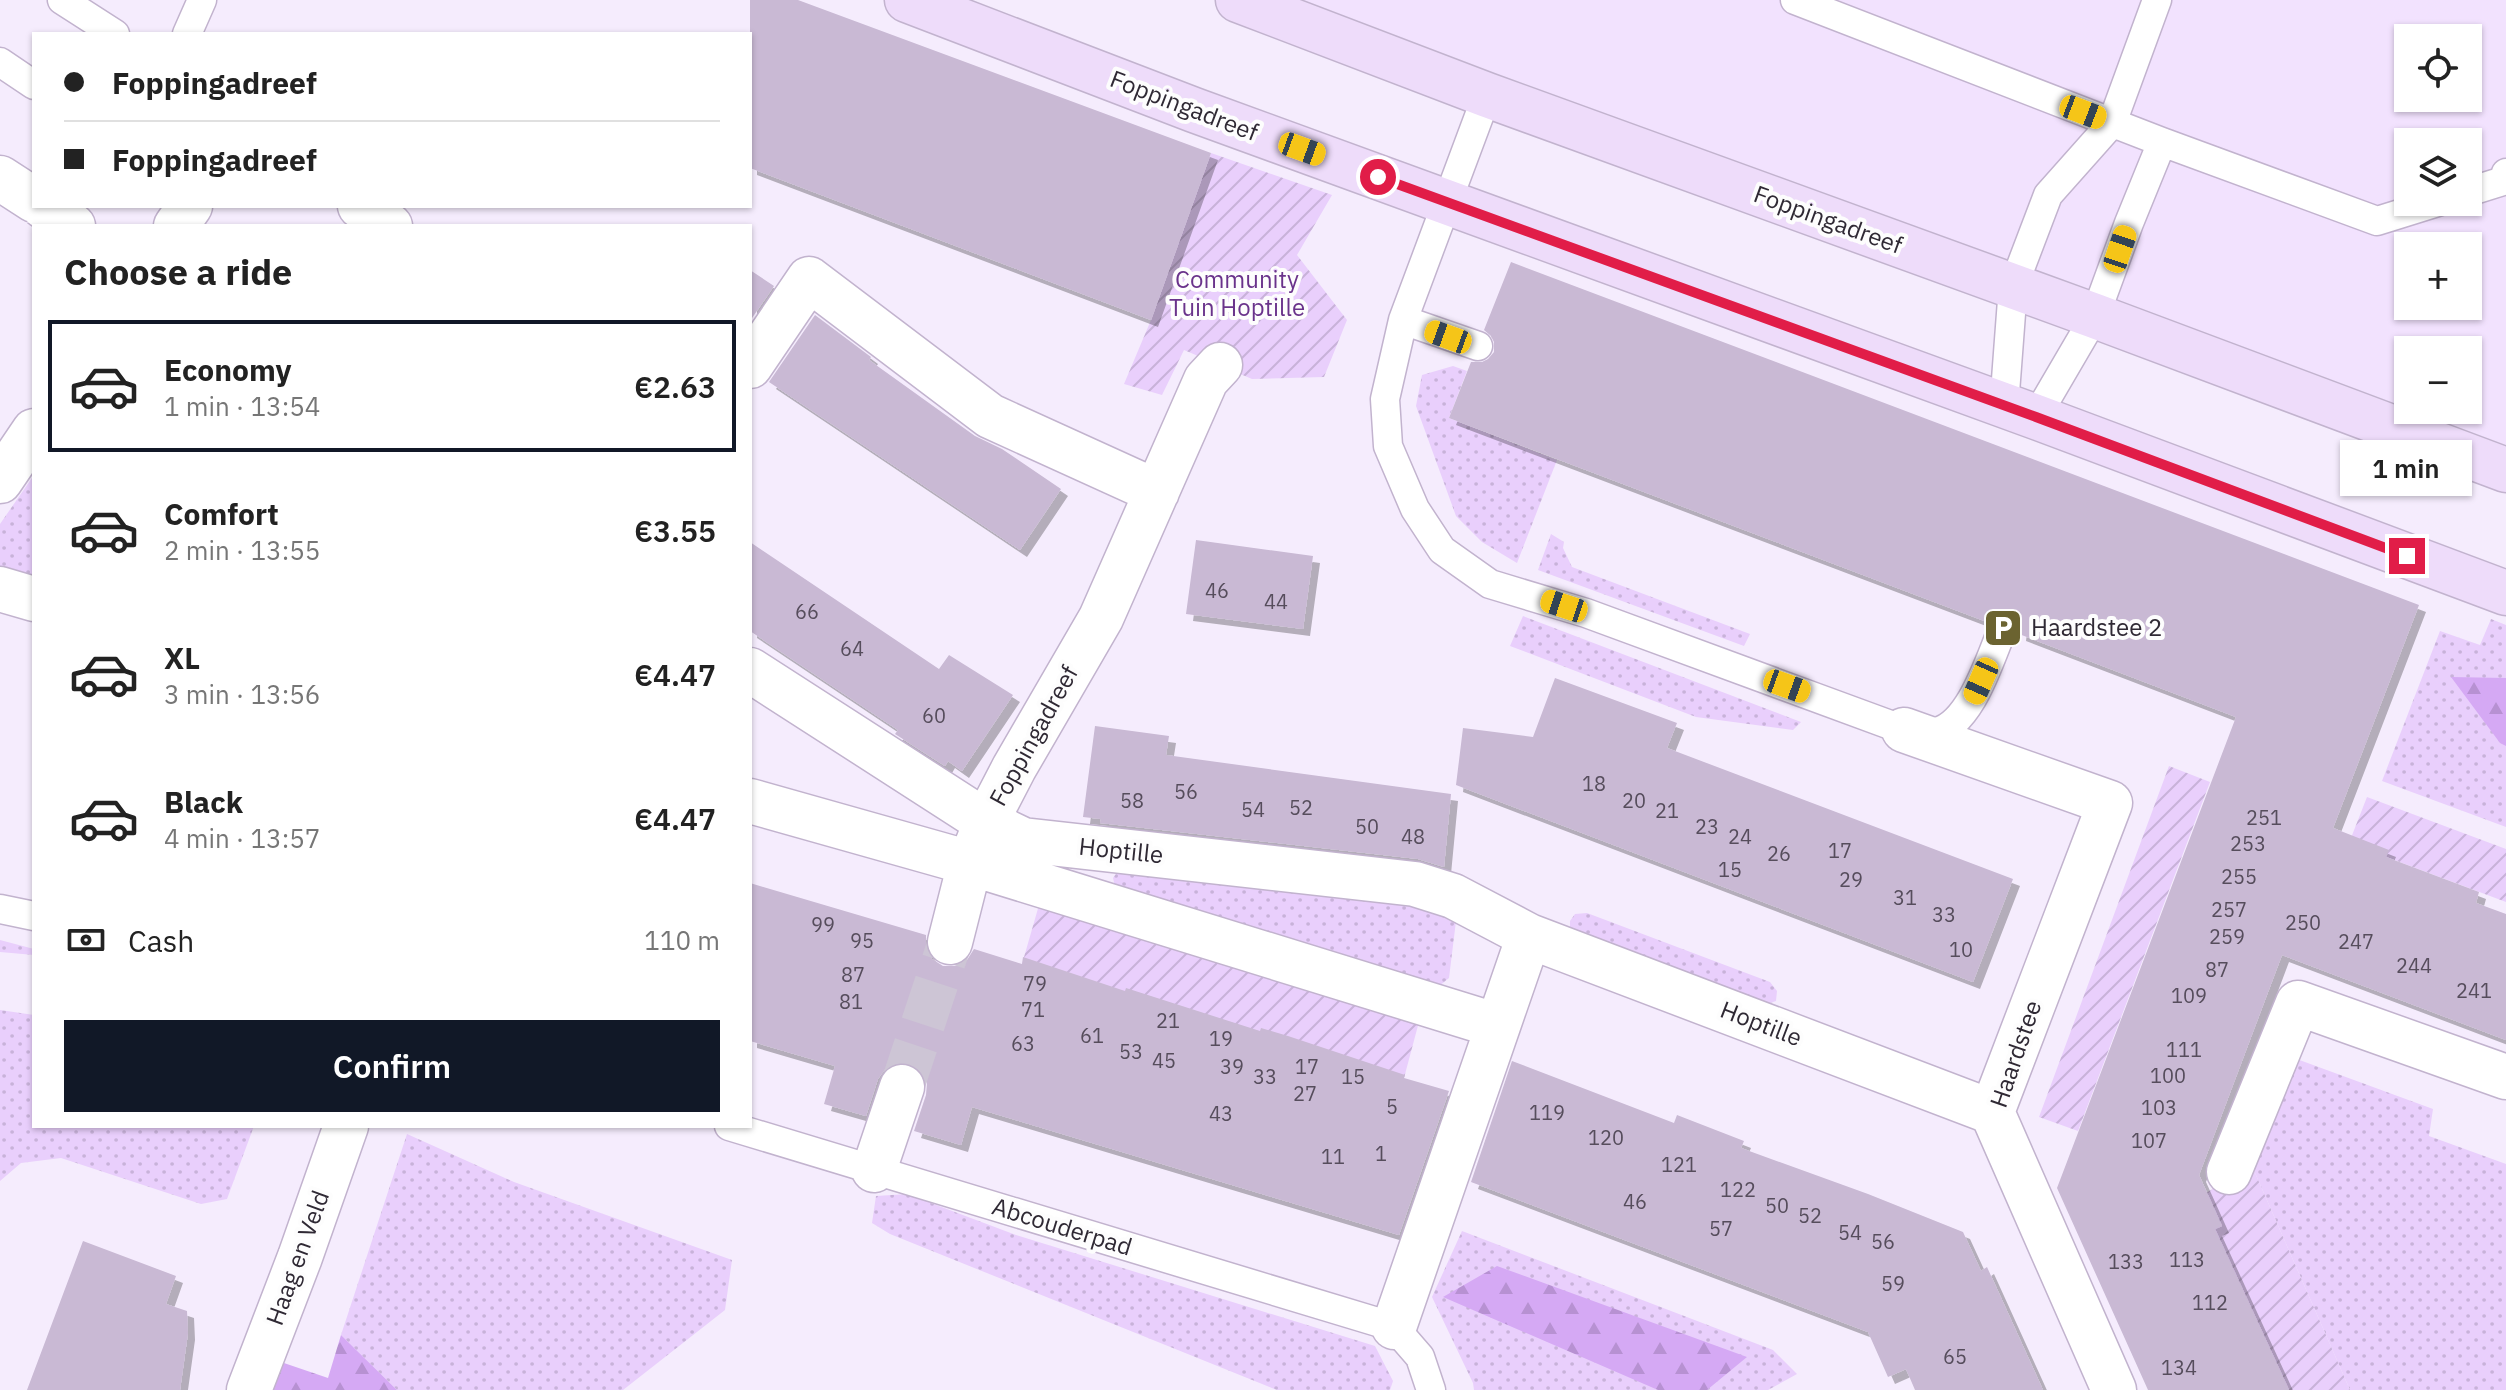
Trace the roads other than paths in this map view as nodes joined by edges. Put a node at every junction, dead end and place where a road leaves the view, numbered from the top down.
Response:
1 (62, 0) edge
2 (202, 0) edge
3 (907, 0) edge
4 (1238, 0) edge
5 (1795, 0) edge
6 (2157, 0) edge
7 (112, 32) edge
8 (188, 32) edge
9 (0, 62) edge
10 (32, 84) edge
11 (1487, 95) junction
12 (2112, 123) junction
13 (2162, 142) junction
14 (2506, 173) edge
15 (0, 178) edge
16 (2482, 188) edge
17 (32, 199) edge
18 (1448, 204) junction
19 (46, 208) edge
20 (363, 208) edge
21 (2394, 216) edge
22 (70, 224) edge
23 (387, 224) edge
24 (2013, 287) junction
25 (2095, 316) junction
26 (1403, 320) junction
27 (1478, 346) dead end
28 (752, 363) edge
29 (1220, 365) dead end
30 (2020, 411) junction
31 (32, 434) edge
32 (2506, 470) edge
33 (0, 481) edge
34 (1157, 492) junction
35 (0, 589) edge
36 (2506, 593) edge
37 (32, 598) edge
38 (2003, 628) dead end
39 (752, 671) edge
40 (1904, 730) junction
41 (752, 802) edge
42 (986, 822) junction
43 (970, 863) junction
44 (0, 909) edge
45 (32, 916) edge
46 (1529, 936) junction
47 (950, 942) tunnel mouth
48 (1498, 1026) junction
49 (2506, 1077) edge
50 (902, 1087) tunnel mouth
51 (1992, 1112) junction
52 (345, 1128) edge
53 (736, 1128) edge
54 (874, 1170) junction
55 (2229, 1172) dead end
56 (1394, 1327) junction
57 (249, 1390) edge
58 (1431, 1390) edge
59 (2114, 1390) edge

1 - 7 lane
2 - 8 lane
3 - 18 street, Foppingadreef
4 - 11 street, Foppingadreef
5 - 12 lane
6 - 12 lane
9 - 10 lane
11 - 18 lane
11 - 24 street, Foppingadreef
12 - 13 lane
12 - 24 lane
13 - 21 lane
13 - 25 lane
14 - 16 lane
15 - 17 street
18 - 26 lane
18 - 30 street, Foppingadreef
19 - 22 street
20 - 23 street
24 - 25 street, Foppingadreef
24 - 30 lane
25 - 30 lane
25 - 32 street, Foppingadreef
26 - 27 lane
26 - 40 lane
28 - 34 street
29 - 34 street, Foppingadreef
30 - 36 street, Foppingadreef
31 - 33 street
34 - 42 street, Foppingadreef
35 - 37 street
38 - 40 lane
39 - 42 street, Hoptille
40 - 51 street, Haardstee
41 - 43 street
42 - 43 street, Foppingadreef
42 - 46 street, Hoptille
43 - 47 street, Foppingadreef
43 - 48 street
44 - 45 lane
46 - 48 street
46 - 51 street, Hoptille
48 - 56 street
49 - 55 street
50 - 54 street
51 - 59 street, Haardstee
52 - 57 street, Haag en Veld
53 - 54 lane, Abcouderpad
54 - 56 lane, Abcouderpad
56 - 58 lane

